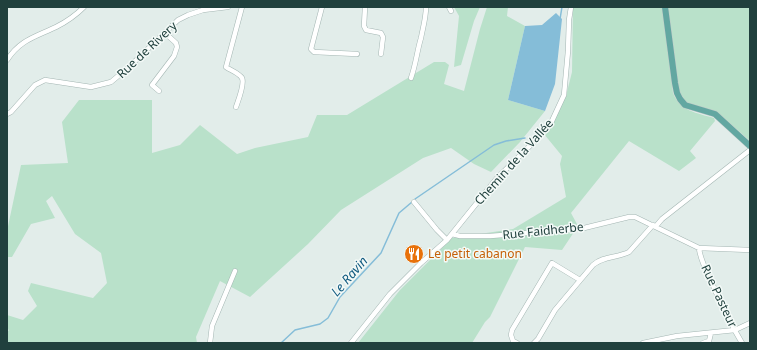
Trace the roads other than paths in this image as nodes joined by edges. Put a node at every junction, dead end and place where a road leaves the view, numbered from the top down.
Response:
1 (84, 7) edge
2 (228, 7) edge
3 (242, 7) edge
4 (322, 7) edge
5 (365, 7) edge
6 (426, 7) edge
7 (571, 7) edge
8 (665, 7) edge
9 (165, 33) junction
10 (357, 54) dead end
11 (381, 54) dead end
12 (7, 60) edge
13 (412, 78) dead end
14 (159, 91) dead end
15 (236, 107) dead end
16 (7, 114) edge
17 (750, 146) edge
18 (750, 150) edge
19 (414, 202) dead end
20 (654, 226) junction
21 (452, 234) junction
22 (447, 240) junction
23 (699, 248) junction
24 (750, 250) edge
25 (235, 271) dead end
26 (580, 280) junction
27 (750, 323) edge
28 (734, 330) junction
29 (711, 333) junction
30 (210, 343) edge
31 (351, 343) edge
32 (517, 343) edge
33 (534, 343) edge
34 (643, 343) edge
35 (703, 343) edge
36 (742, 343) edge

1 - 12 street
2 - 9 street, Rue de Rivery
3 - 15 street
4 - 10 street
5 - 11 street
6 - 13 street
7 - 21 street, Chemin de la Vallée
8 - 17 main road
9 - 14 street
9 - 16 street, Rue de Rivery
18 - 20 street
19 - 22 street
20 - 21 street, Rue Faidherbe
20 - 23 street, Rue Faidherbe
20 - 26 street
21 - 22 street, Chemin de la Vallée
22 - 31 street, Chemin de la Vallée
23 - 24 street
23 - 28 street, Rue Pasteur
25 - 30 street
26 - 32 street
26 - 33 street
27 - 28 street
28 - 29 street
28 - 36 street, Rue Pasteur
29 - 34 street
29 - 35 street

